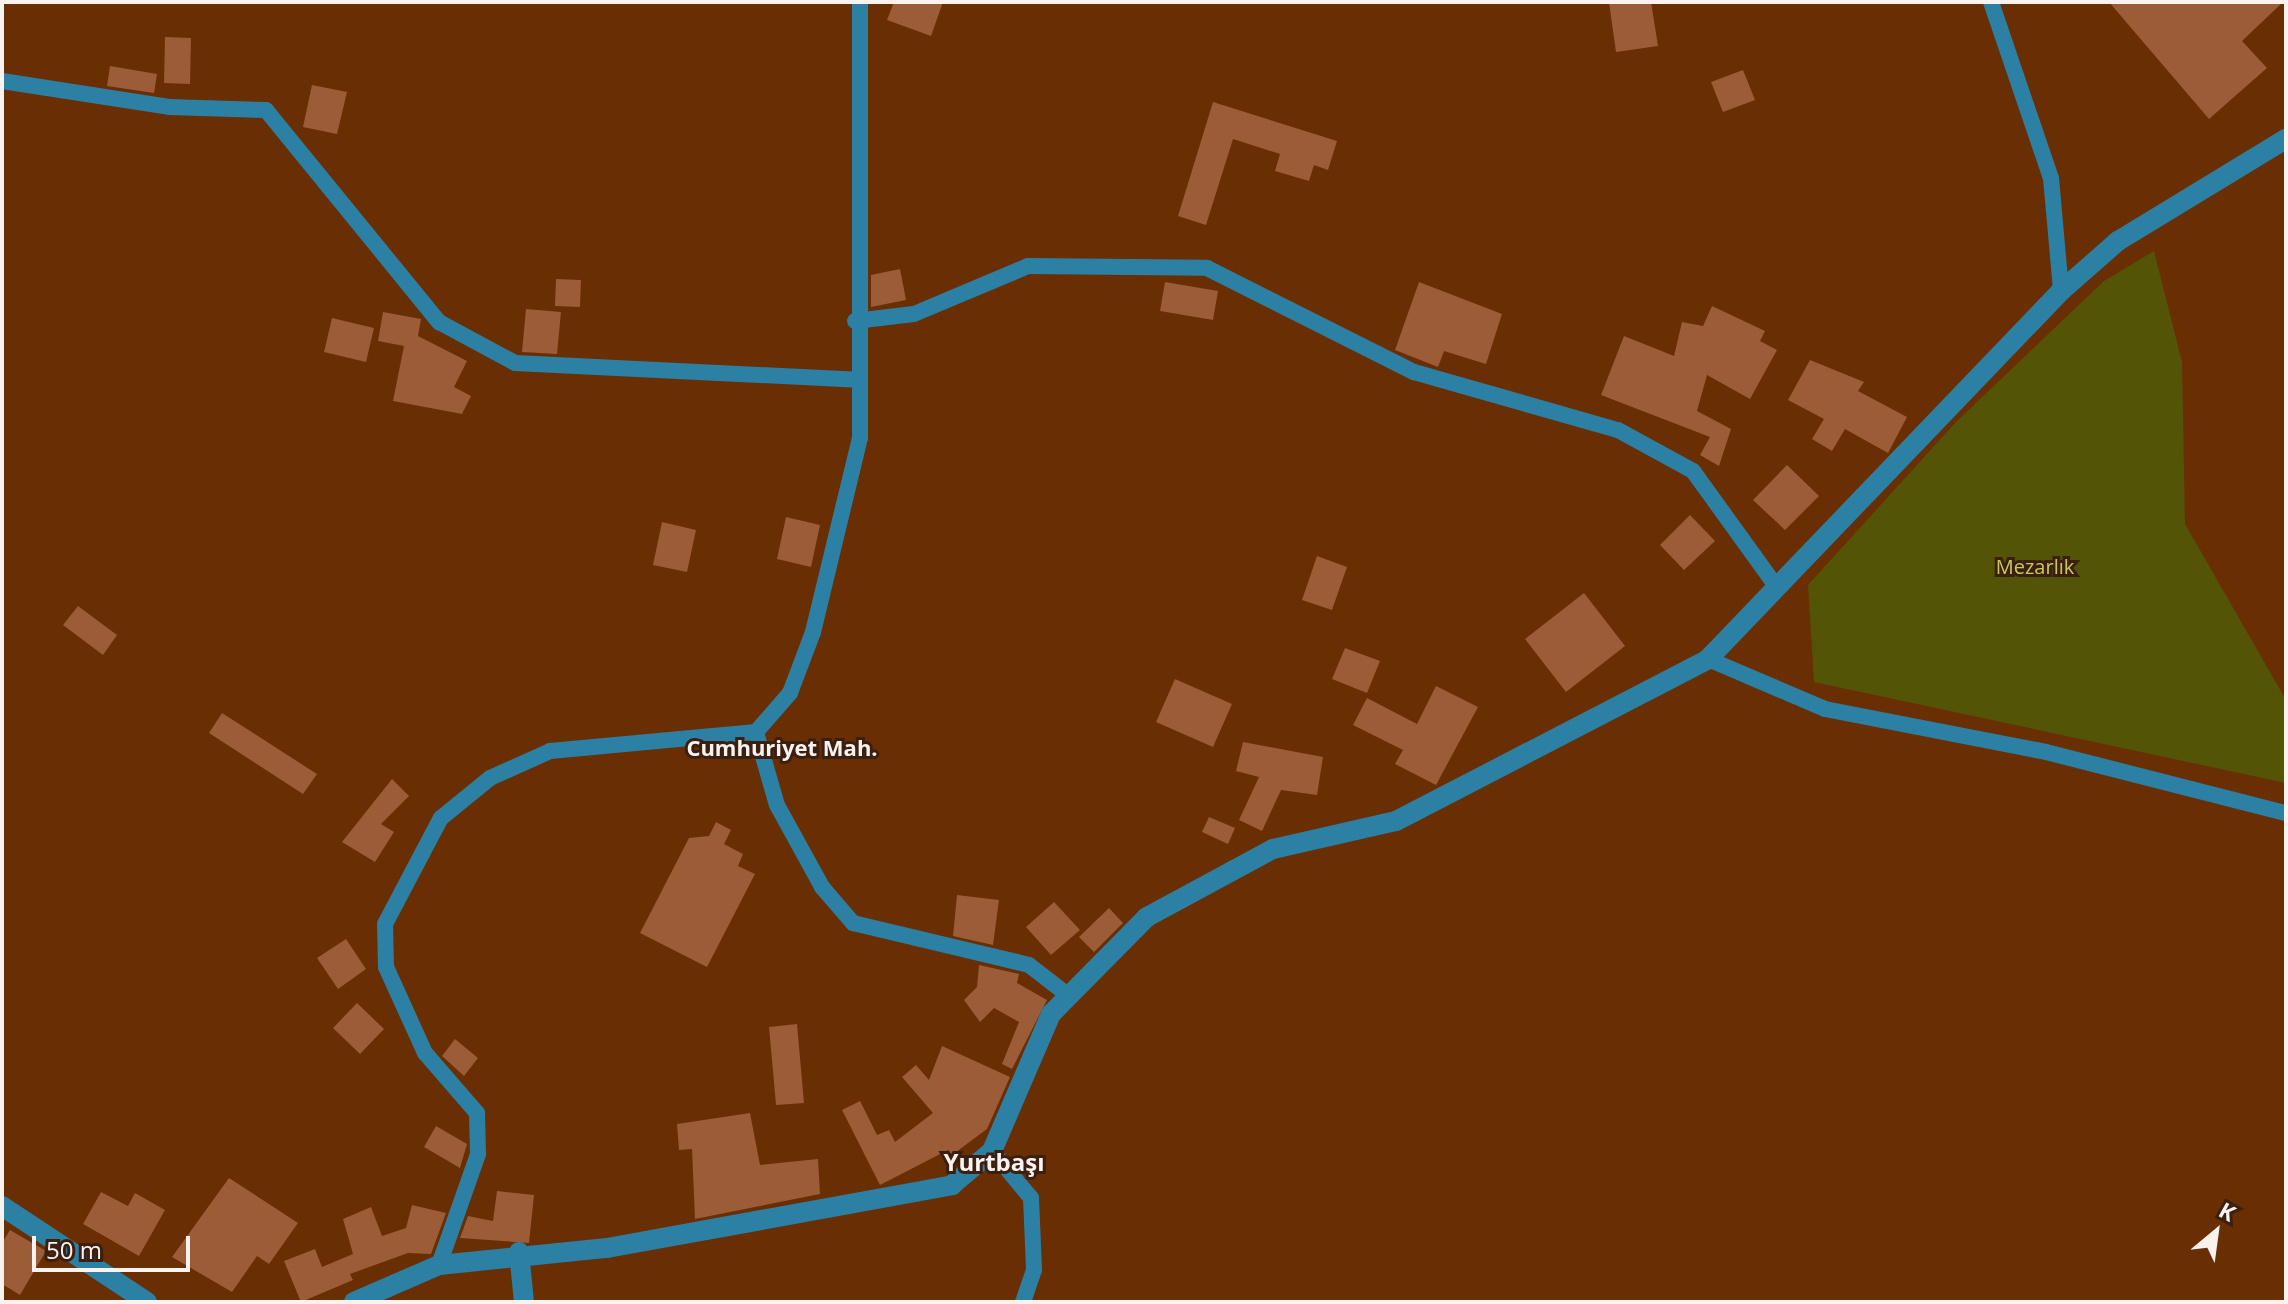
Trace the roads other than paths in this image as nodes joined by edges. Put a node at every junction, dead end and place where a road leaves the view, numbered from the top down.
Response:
1 (860, 2) edge
2 (1991, 2) edge
3 (2, 81) edge
4 (2286, 139) edge
5 (2061, 291) junction
6 (855, 321) junction
7 (858, 380) junction
8 (1778, 589) junction
9 (1708, 659) junction
10 (756, 732) junction
11 (2286, 813) edge
12 (1069, 996) junction
13 (992, 1151) junction
14 (2, 1206) edge
15 (519, 1252) junction
16 (439, 1265) junction
17 (147, 1302) edge
18 (354, 1302) edge
19 (524, 1302) edge
20 (1023, 1302) edge

1 - 6 street
2 - 5 street
3 - 7 street
4 - 5 street
5 - 8 street
6 - 7 street
6 - 8 street
7 - 10 street
8 - 9 street
9 - 11 street
9 - 12 street
10 - 12 street
10 - 16 street
12 - 13 street
13 - 15 street
13 - 20 street
14 - 17 street
15 - 16 street
15 - 19 street
16 - 18 street

